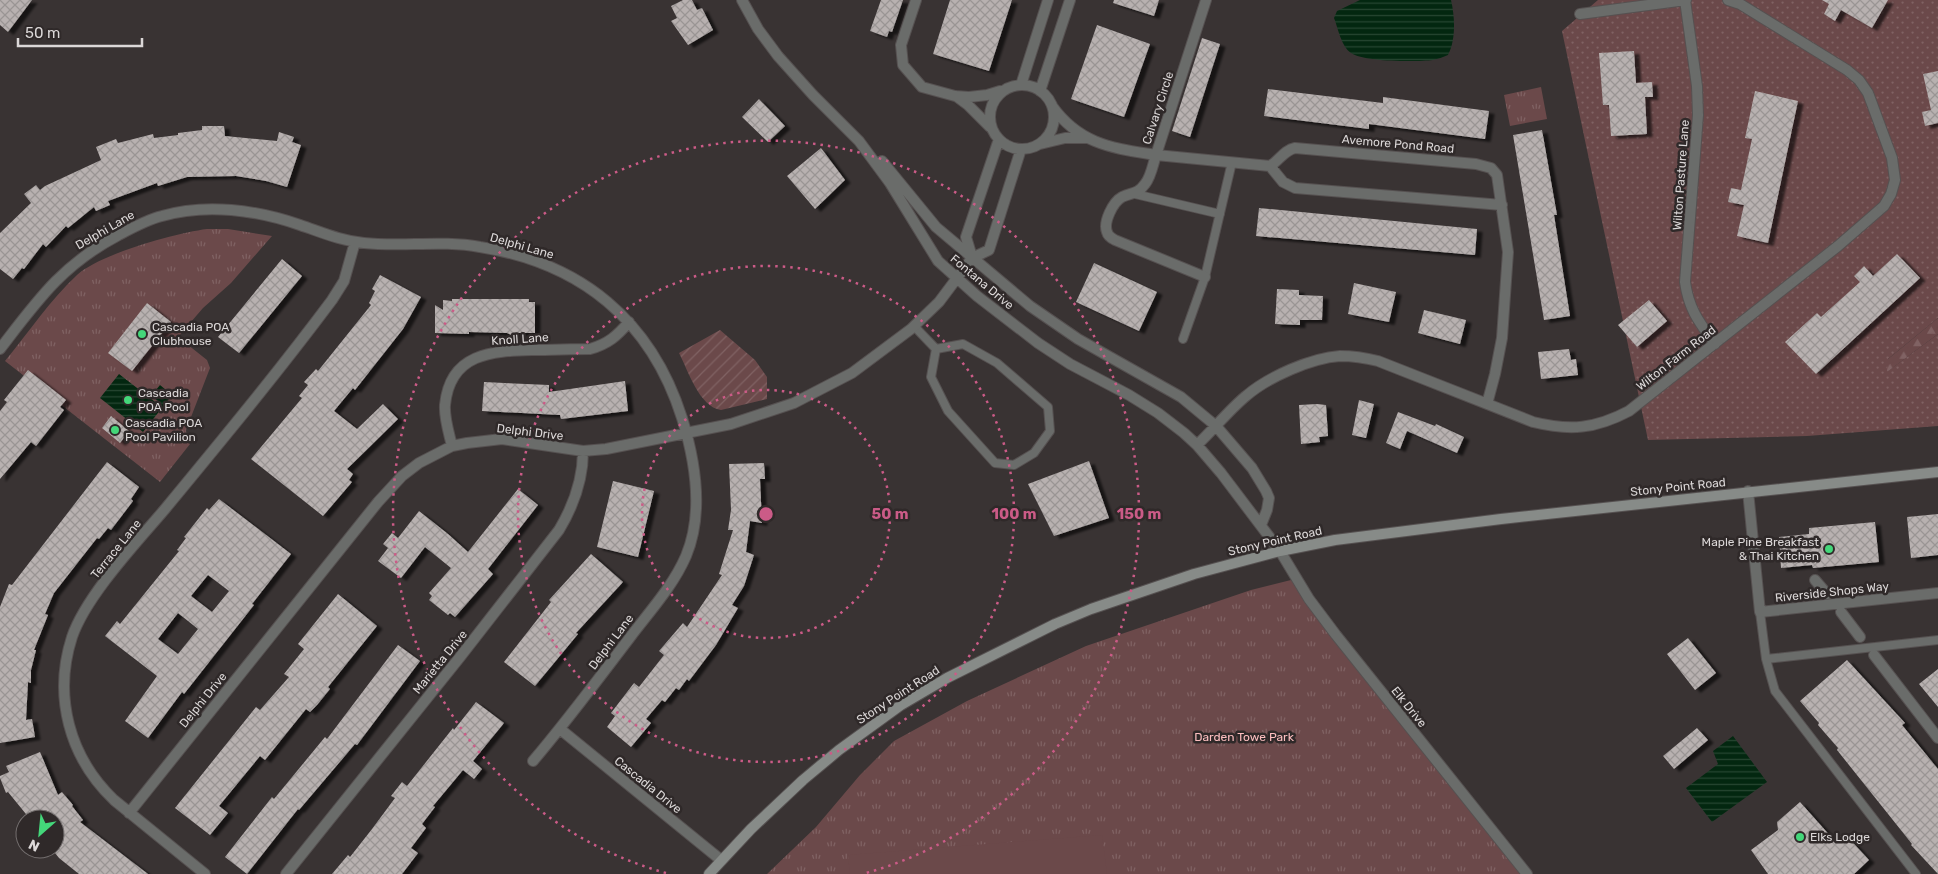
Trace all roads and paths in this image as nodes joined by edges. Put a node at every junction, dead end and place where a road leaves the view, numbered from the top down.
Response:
1 (742, 0) edge
2 (916, 0) edge
3 (1048, 0) edge
4 (1070, 0) edge
5 (1206, 0) edge
6 (1685, 0) edge
7 (1728, 0) edge
8 (1580, 14) dead end
9 (1021, 85) junction
10 (1003, 90) junction
11 (1040, 91) junction
12 (955, 96) junction
13 (1052, 106) junction
14 (996, 135) junction
15 (1086, 138) junction
16 (859, 140) junction
17 (1037, 145) junction
18 (1021, 149) junction
19 (1156, 155) junction
20 (1232, 162) junction
21 (1270, 166) junction
22 (1136, 194) junction
23 (1502, 205) junction
24 (1220, 214) junction
25 (355, 242) junction
26 (972, 258) junction
27 (1205, 277) junction
28 (957, 278) junction
29 (628, 322) junction
30 (914, 326) junction
31 (1183, 339) dead end
32 (1715, 344) junction
33 (0, 349) edge
34 (936, 349) junction
35 (1487, 404) junction
36 (1216, 426) junction
37 (687, 433) junction
38 (1198, 445) junction
39 (452, 446) junction
40 (583, 451) junction
41 (1938, 472) edge
42 (1748, 491) junction
43 (1260, 525) junction
44 (1280, 551) junction
45 (1815, 580) dead end
46 (1938, 593) edge
47 (1827, 594) dead end
48 (1760, 612) junction
49 (1841, 612) dead end
50 (1860, 637) dead end
51 (1938, 640) edge
52 (1874, 655) dead end
53 (1766, 659) junction
54 (560, 729) junction
55 (1938, 738) edge
56 (533, 761) dead end
57 (129, 812) junction
58 (721, 860) junction
59 (205, 874) edge
60 (286, 874) edge
61 (709, 874) edge
62 (1527, 874) edge
63 (1916, 874) edge

1 - 16 street, Fontana Drive
2 - 12 street
3 - 9 street
4 - 11 street
5 - 19 street, Calvary Circle
6 - 8 street
6 - 32 street, Wilton Pasture Lane
7 - 32 street, Wilton Farm Road
9 - 10 street
9 - 11 street
10 - 12 street
10 - 14 street
11 - 13 street
12 - 14 street
13 - 15 street, Calvary Circle
13 - 17 street
14 - 18 street
14 - 26 street
15 - 17 street, Calvary Circle
15 - 19 street, Calvary Circle
16 - 26 street
16 - 28 street, Fontana Drive
17 - 18 street
18 - 26 street, Delphi Drive
19 - 20 street
19 - 22 street
20 - 21 street
20 - 24 lane
21 - 23 street
21 - 23 street, Avemore Pond Road
22 - 24 lane
22 - 27 street
23 - 35 street, Avemore Pond Road
24 - 27 lane
25 - 29 street, Delphi Lane
25 - 33 street, Delphi Lane
25 - 57 street, Terrace Lane
26 - 28 street, Delphi Drive
26 - 36 street
27 - 31 lane
28 - 30 street, Delphi Drive
28 - 38 street, Fontana Drive
29 - 37 street, Delphi Lane
29 - 39 street, Knoll Lane
30 - 34 lane
30 - 37 street, Delphi Drive
32 - 35 street, Wilton Farm Road
34 - 34 lane
35 - 36 street, Wilton Farm Road
36 - 38 street, Wilton Farm Road
36 - 43 street
37 - 40 street, Delphi Drive
37 - 54 street, Delphi Lane
38 - 43 street, Fontana Drive
39 - 40 street, Delphi Drive
39 - 57 street, Delphi Drive
40 - 60 street, Marietta Drive
41 - 42 main road, Stony Point Road
42 - 44 main road, Stony Point Road
42 - 48 street, Riverside Shops Way
43 - 44 street, Elk Drive
44 - 58 main road, Stony Point Road
44 - 62 street, Elk Drive
45 - 47 street
46 - 48 street, Riverside Shops Way
48 - 53 lane
49 - 50 street
51 - 53 lane
52 - 55 street
53 - 63 lane
54 - 56 street, Delphi Lane
54 - 58 street, Cascadia Drive
57 - 59 street, Terrace Lane
58 - 61 main road, Stony Point Road

